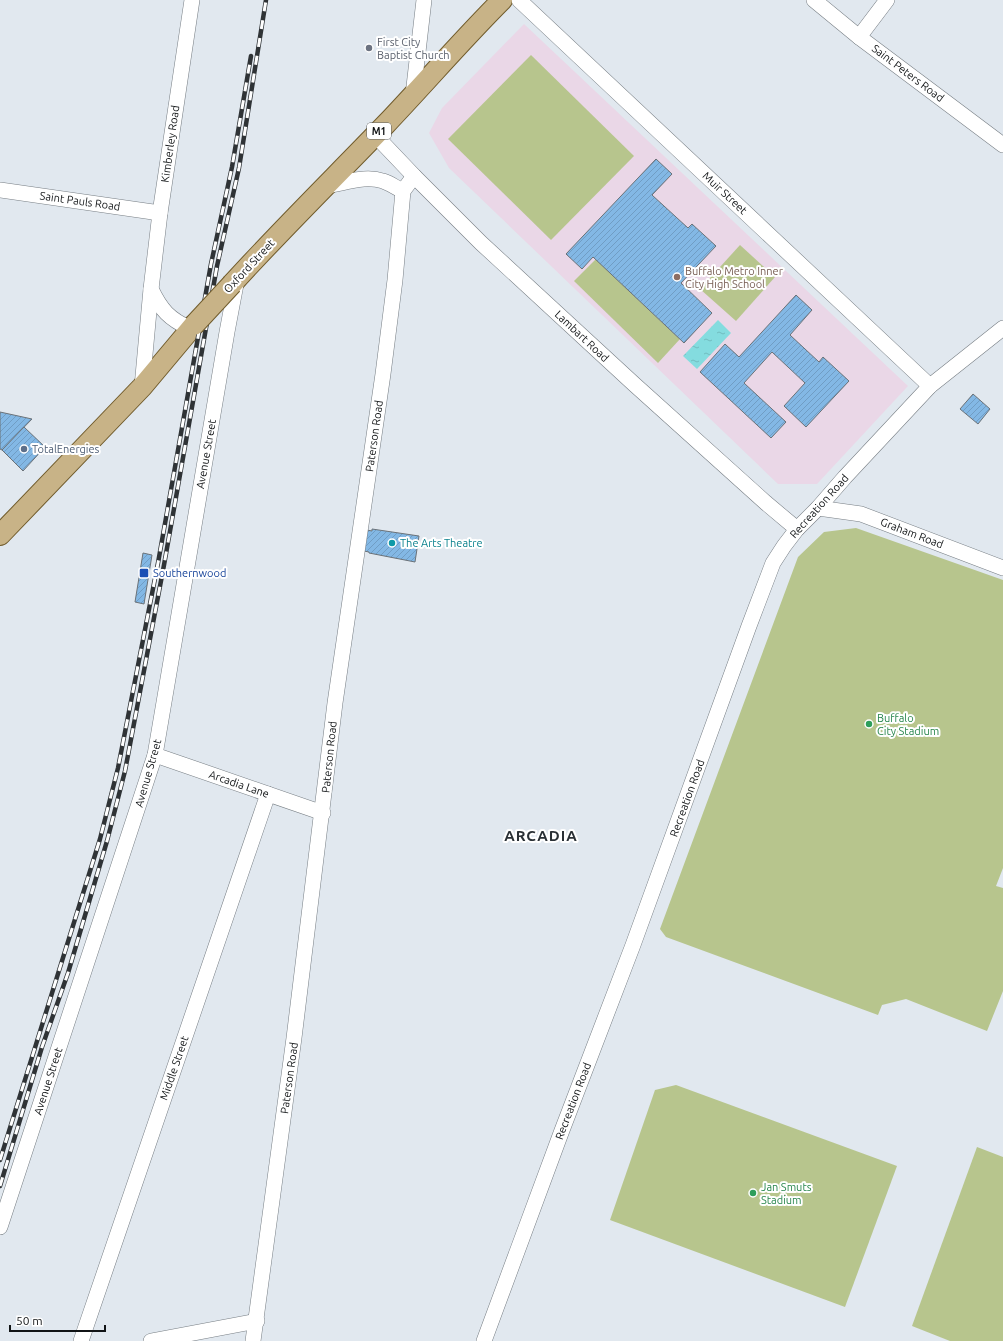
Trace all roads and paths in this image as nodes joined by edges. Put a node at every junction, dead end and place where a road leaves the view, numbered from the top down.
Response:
1 (192, 0) edge
2 (424, 0) edge
3 (502, 0) edge
4 (519, 0) edge
5 (814, 0) edge
6 (887, 0) edge
7 (859, 36) junction
8 (413, 95) junction
9 (375, 135) junction
10 (1003, 145) edge
11 (414, 176) junction
12 (324, 187) junction
13 (0, 190) edge
14 (403, 191) junction
15 (160, 213) junction
16 (234, 281) junction
17 (151, 289) junction
18 (192, 327) junction
19 (1003, 328) edge
20 (930, 386) junction
21 (142, 387) junction
22 (818, 508) junction
23 (797, 529) junction
24 (0, 535) edge
25 (1003, 568) edge
26 (155, 755) junction
27 (268, 794) junction
28 (323, 814) junction
29 (0, 1227) edge
30 (257, 1321) junction
31 (81, 1341) edge
32 (151, 1341) edge
33 (253, 1341) edge
34 (484, 1341) edge

1 - 15 street, Kimberley Road
2 - 8 street
3 - 8 main road, Oxford Street / M1
4 - 20 street, Muir Street
5 - 7 street, Saint Peters Road
6 - 7 street
7 - 10 street, Saint Peters Road
8 - 9 main road, Oxford Street / M1
9 - 11 street, Lambart Road
9 - 12 main road, Oxford Street / M1
11 - 14 street
11 - 23 street, Lambart Road
12 - 14 street
12 - 16 main road, Oxford Street / M1
13 - 15 street, Saint Pauls Road
14 - 28 street, Paterson Road
15 - 17 street, Kimberley Road
16 - 18 main road, Oxford Street / M1, bridge
16 - 26 street, Avenue Street
17 - 18 street
17 - 21 street, Kimberley Road
18 - 21 main road, Oxford Street / M1
19 - 20 street, Recreation Road
20 - 22 street, Recreation Road
21 - 24 main road, Oxford Street / M1
22 - 23 street, Recreation Road
22 - 25 street, Graham Road
23 - 34 street, Recreation Road
26 - 27 street, Arcadia Lane
26 - 29 street, Avenue Street
27 - 28 street, Arcadia Lane
27 - 31 street, Middle Street
28 - 30 street, Paterson Road
30 - 32 street
30 - 33 street, Paterson Road

